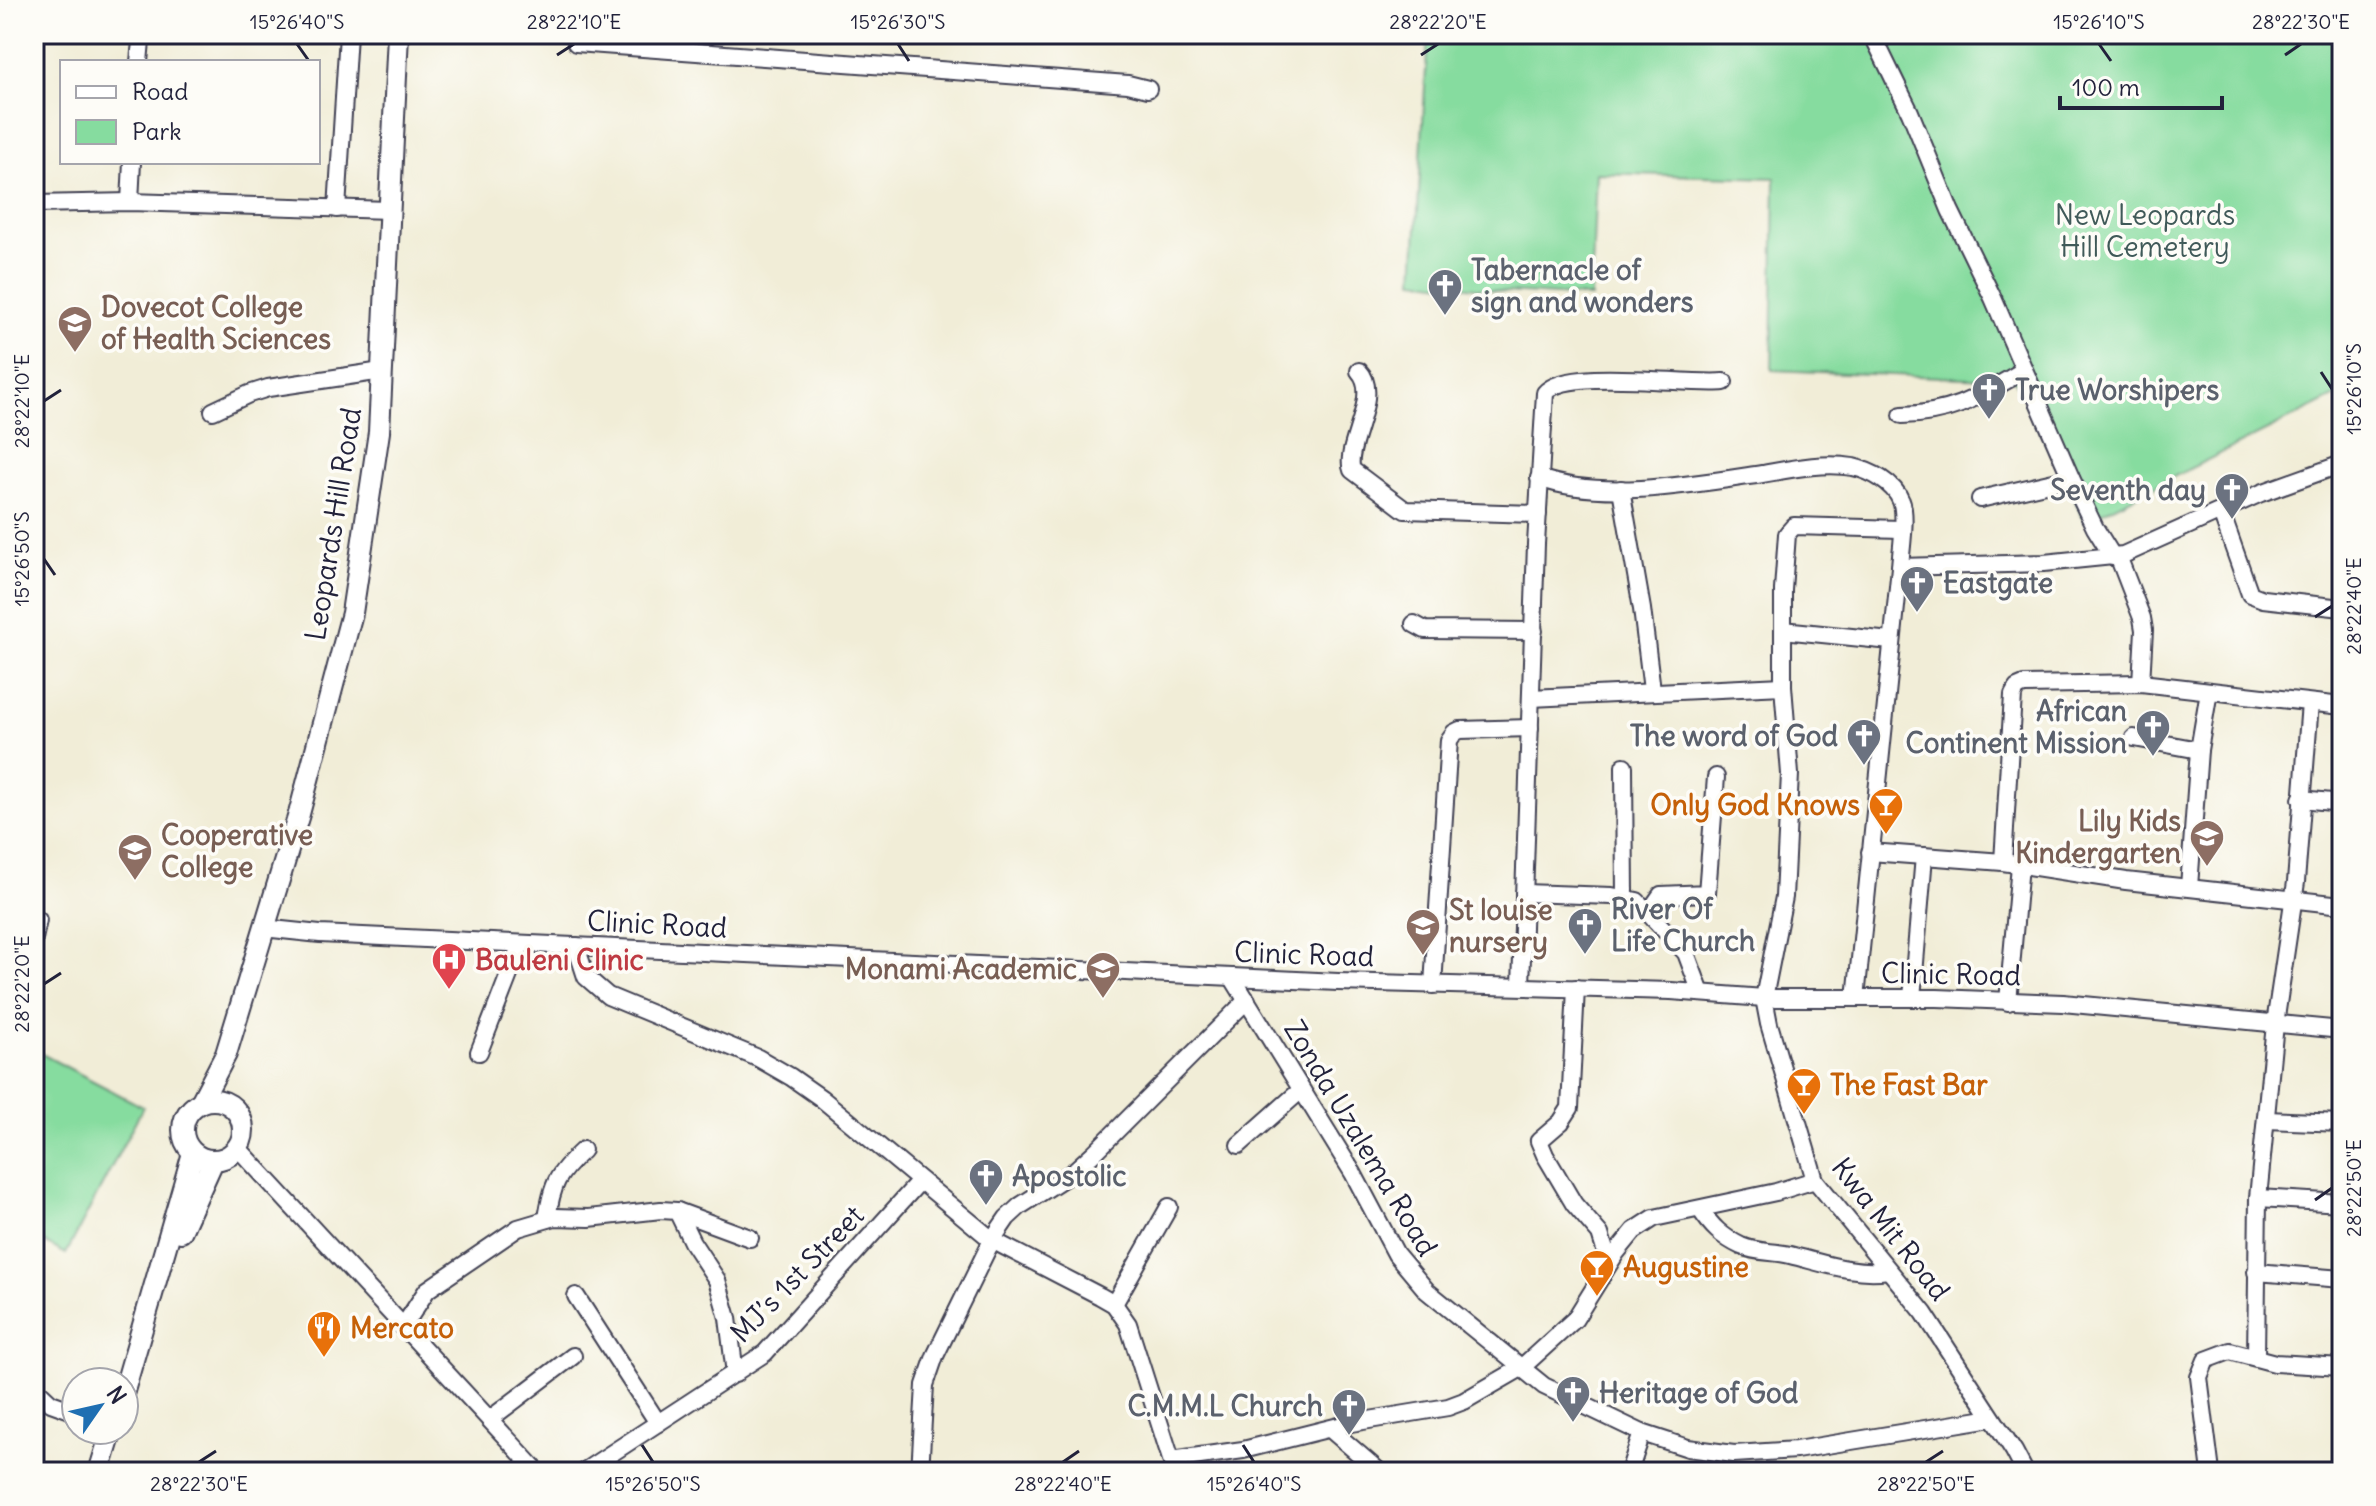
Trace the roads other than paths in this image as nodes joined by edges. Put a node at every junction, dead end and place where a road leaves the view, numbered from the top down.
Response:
1 (348, 34) edge
2 (398, 34) edge
3 (1872, 34) edge
4 (141, 41) dead end
5 (576, 43) dead end
6 (139, 60) edge
7 (1148, 89) dead end
8 (132, 164) edge
9 (130, 202) junction
10 (34, 204) edge
11 (337, 209) junction
12 (389, 210) junction
13 (382, 371) junction
14 (1359, 371) dead end
15 (2023, 371) junction
16 (1724, 382) dead end
17 (213, 411) dead end
18 (1902, 415) dead end
19 (2342, 464) edge
20 (1539, 478) junction
21 (2071, 478) junction
22 (1621, 489) junction
23 (1980, 499) dead end
24 (2221, 512) junction
25 (1538, 514) junction
26 (1901, 529) junction
27 (2115, 556) junction
28 (1900, 567) junction
29 (2342, 608) edge
30 (1414, 624) dead end
31 (1783, 630) junction
32 (1534, 631) junction
33 (1891, 641) junction
34 (2141, 683) junction
35 (1783, 686) junction
36 (1652, 690) junction
37 (2209, 691) junction
38 (1531, 698) junction
39 (2310, 703) junction
40 (2342, 706) edge
41 (1530, 728) junction
42 (2134, 738) dead end
43 (2199, 750) junction
44 (1624, 766) dead end
45 (1716, 777) dead end
46 (2301, 799) junction
47 (2342, 803) edge
48 (1870, 852) junction
49 (1924, 856) junction
50 (2003, 862) junction
51 (2020, 865) junction
52 (2189, 887) junction
53 (1524, 893) junction
54 (1625, 897) junction
55 (2294, 898) junction
56 (2342, 905) edge
57 (1649, 912) junction
58 (38, 920) dead end
59 (263, 928) junction
60 (34, 939) edge
61 (521, 944) junction
62 (576, 946) junction
63 (1232, 977) junction
64 (1433, 985) junction
65 (1521, 986) junction
66 (1576, 988) junction
67 (1701, 993) junction
68 (1764, 998) junction
69 (1856, 998) junction
70 (1912, 998) junction
71 (1247, 1000) junction
72 (2008, 1002) junction
73 (2275, 1024) junction
74 (2342, 1030) edge
75 (479, 1052) dead end
76 (226, 1054) junction
77 (1301, 1090) junction
78 (201, 1102) junction
79 (232, 1106) junction
80 (2267, 1120) junction
81 (2342, 1123) edge
82 (1239, 1145) dead end
83 (238, 1148) junction
84 (583, 1150) dead end
85 (193, 1153) junction
86 (213, 1161) junction
87 (1815, 1180) junction
88 (920, 1181) junction
89 (2258, 1198) junction
90 (2342, 1203) edge
91 (1169, 1207) dead end
92 (1700, 1209) junction
93 (677, 1211) junction
94 (547, 1219) junction
95 (750, 1238) dead end
96 (992, 1240) junction
97 (1609, 1263) junction
98 (1888, 1270) junction
99 (2256, 1272) junction
100 (2342, 1279) edge
101 (154, 1286) junction
102 (576, 1296) dead end
103 (1114, 1304) junction
104 (403, 1327) junction
105 (573, 1356) dead end
106 (2256, 1357) junction
107 (131, 1366) edge
108 (2342, 1367) edge
109 (1521, 1368) junction
110 (735, 1374) junction
111 (34, 1387) edge
112 (60, 1406) edge
113 (1992, 1418) junction
114 (490, 1419) junction
115 (658, 1423) junction
116 (1330, 1429) junction
117 (1642, 1433) junction
118 (107, 1446) edge
119 (1173, 1466) edge
120 (99, 1472) edge
121 (538, 1472) edge
122 (583, 1472) edge
123 (920, 1472) edge
124 (1380, 1472) edge
125 (1629, 1472) edge
126 (2025, 1472) edge
127 (2211, 1472) edge

1 - 11 street
2 - 12 main road, Leopards Hill Road
3 - 15 street
4 - 6 street
5 - 7 street
8 - 9 street
9 - 10 street
9 - 11 street
11 - 12 street
12 - 13 main road, Leopards Hill Road
13 - 17 street
13 - 59 main road, Leopards Hill Road
14 - 25 street
15 - 18 street
15 - 21 street
16 - 20 street
19 - 24 street
20 - 22 street
20 - 25 street
21 - 23 street
21 - 27 street
22 - 26 street
22 - 36 street
24 - 27 street
24 - 29 street
25 - 32 street
26 - 28 street
26 - 31 street
27 - 28 street
27 - 34 street
28 - 33 street
30 - 32 street
31 - 33 street
31 - 35 street
32 - 38 street
33 - 48 street
34 - 37 street
34 - 50 street
35 - 36 street
35 - 68 street
36 - 38 street
37 - 39 street
37 - 43 street
38 - 41 street
39 - 40 street
39 - 46 street
41 - 53 street
41 - 64 street
42 - 43 street
43 - 52 street
44 - 54 street
45 - 57 street
46 - 47 street
46 - 55 street
48 - 49 street
48 - 69 street
49 - 50 street
49 - 70 street
50 - 51 street
51 - 52 street
51 - 72 street
52 - 55 street
53 - 54 street
53 - 65 street
54 - 57 street
55 - 56 street
55 - 73 street
57 - 67 street
58 - 60 street
59 - 61 street, Clinic Road
59 - 76 main road, Leopards Hill Road
61 - 62 street, Clinic Road
61 - 75 street
62 - 63 street, Clinic Road
62 - 88 street
63 - 64 street, Clinic Road
63 - 71 street, Zonda Uzalema Road
64 - 65 street, Clinic Road
65 - 66 street, Clinic Road
66 - 67 street, Clinic Road
66 - 97 street
67 - 68 street, Clinic Road
68 - 69 street, Clinic Road
68 - 87 street, Kwa Mit Road
69 - 70 street, Clinic Road
70 - 72 street, Clinic Road
71 - 77 street, Zonda Uzalema Road
71 - 96 street
72 - 73 street, Clinic Road
73 - 74 street, Clinic Road
73 - 80 street
76 - 78 main road, Leopards Hill Road
76 - 79 main road, Leopards Hill Road
77 - 82 street
77 - 109 street, Zonda Uzalema Road
78 - 79 main road
78 - 85 main road
79 - 83 main road
80 - 81 street
80 - 89 street
83 - 86 main road
83 - 104 street
84 - 94 street
85 - 86 main road
85 - 101 main road
86 - 101 main road
87 - 92 street
87 - 98 street, Kwa Mit Road
88 - 96 street
88 - 110 street, MJ’s 1st Street
89 - 90 street
89 - 99 street
91 - 103 street
92 - 97 street
92 - 98 street
93 - 94 street
93 - 95 street
93 - 110 street
94 - 104 street
96 - 103 street
96 - 123 street
97 - 109 street
98 - 113 street, Kwa Mit Road
99 - 100 street
99 - 106 street
101 - 107 main road
102 - 115 street
103 - 119 street
104 - 114 street
105 - 114 street
106 - 108 street
106 - 127 street
109 - 116 street
109 - 117 street, Zonda Uzalema Road
110 - 115 street, MJ’s 1st Street
111 - 112 street
113 - 117 street, Zonda Uzalema Road
113 - 126 street, Kwa Mit Road
114 - 121 street
115 - 122 street, MJ’s 1st Street
116 - 119 street
116 - 124 street
117 - 125 street
118 - 120 main road

